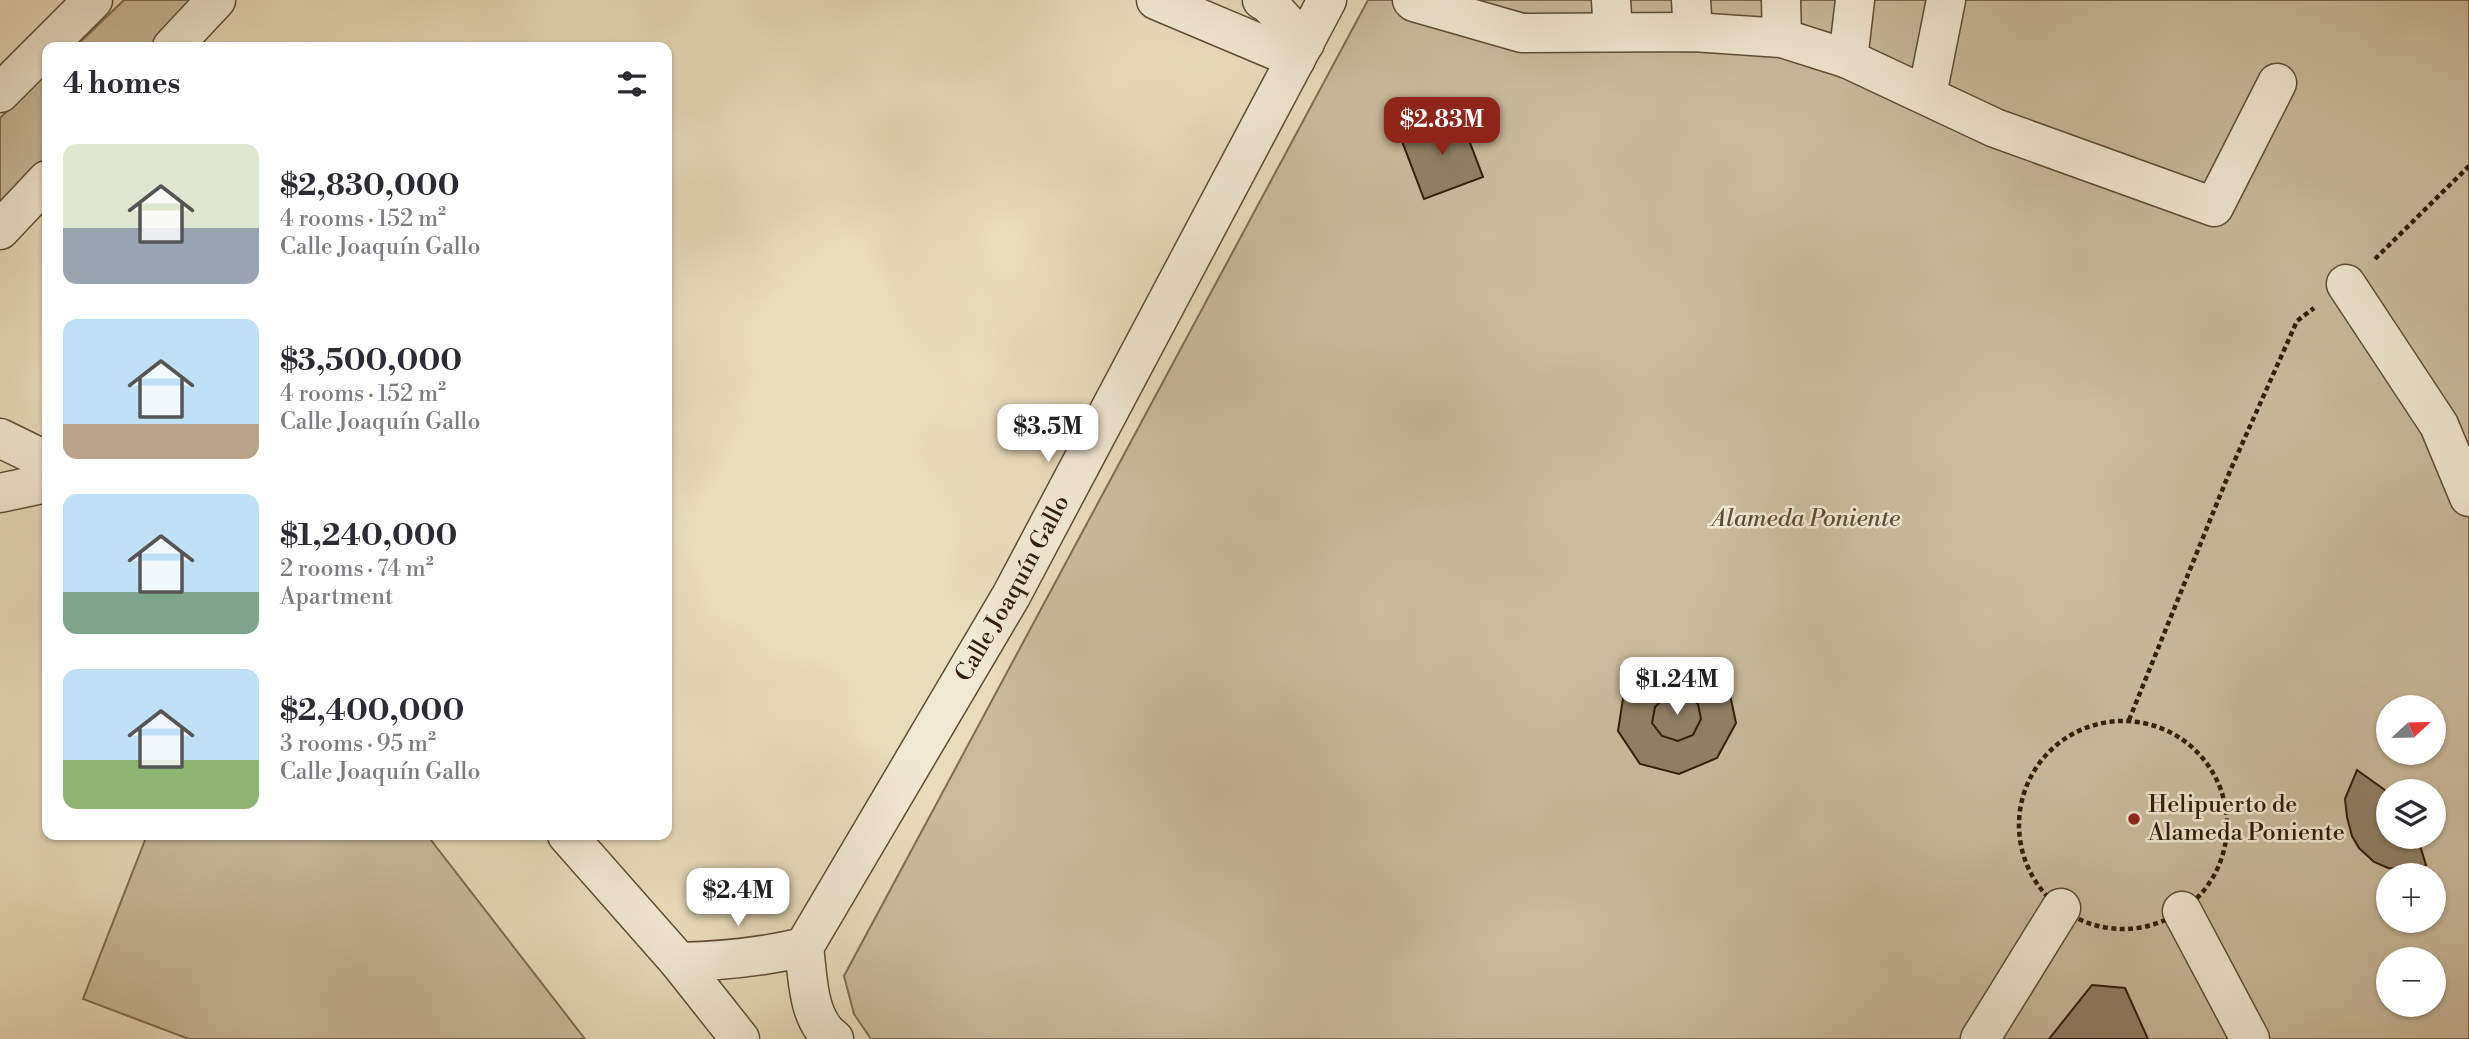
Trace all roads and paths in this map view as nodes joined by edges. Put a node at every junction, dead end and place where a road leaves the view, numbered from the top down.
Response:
1 (93, 0) edge
2 (216, 0) edge
3 (1156, 0) edge
4 (1262, 0) edge
5 (1327, 0) edge
6 (1412, 0) edge
7 (1781, 0) edge
8 (1855, 0) edge
9 (1946, 0) edge
10 (1612, 16) edge
11 (1692, 16) edge
12 (1782, 38) junction
13 (51, 42) edge
14 (177, 42) edge
15 (42, 51) edge
16 (1300, 51) junction
17 (1848, 58) junction
18 (2277, 83) dead end
19 (0, 93) edge
20 (1927, 95) junction
21 (2469, 166) edge
22 (42, 185) edge
23 (0, 230) edge
24 (2347, 284) junction
25 (0, 438) edge
26 (42, 459) edge
27 (42, 484) edge
28 (0, 493) edge
29 (2469, 497) edge
30 (2129, 720) junction
31 (571, 840) edge
32 (2061, 908) junction
33 (2182, 911) junction
34 (804, 947) junction
35 (679, 962) junction
36 (740, 1039) edge
37 (834, 1039) edge
38 (1980, 1039) edge
39 (2250, 1039) edge

1 - 13 street
2 - 14 street
3 - 16 street
4 - 16 street
5 - 16 street, Calle Joaquín Gallo
6 - 10 street
7 - 12 street
8 - 17 street
9 - 20 street
10 - 11 street
11 - 12 street
12 - 17 street
15 - 19 street
16 - 34 street, Calle Joaquín Gallo
17 - 20 street
18 - 20 street
21 - 24 path
22 - 23 street
24 - 29 street
24 - 30 path
25 - 26 street
27 - 28 street
30 - 32 path
30 - 33 path
31 - 35 street
32 - 33 path
32 - 38 street
33 - 39 street
34 - 35 street
34 - 37 street
35 - 36 street

